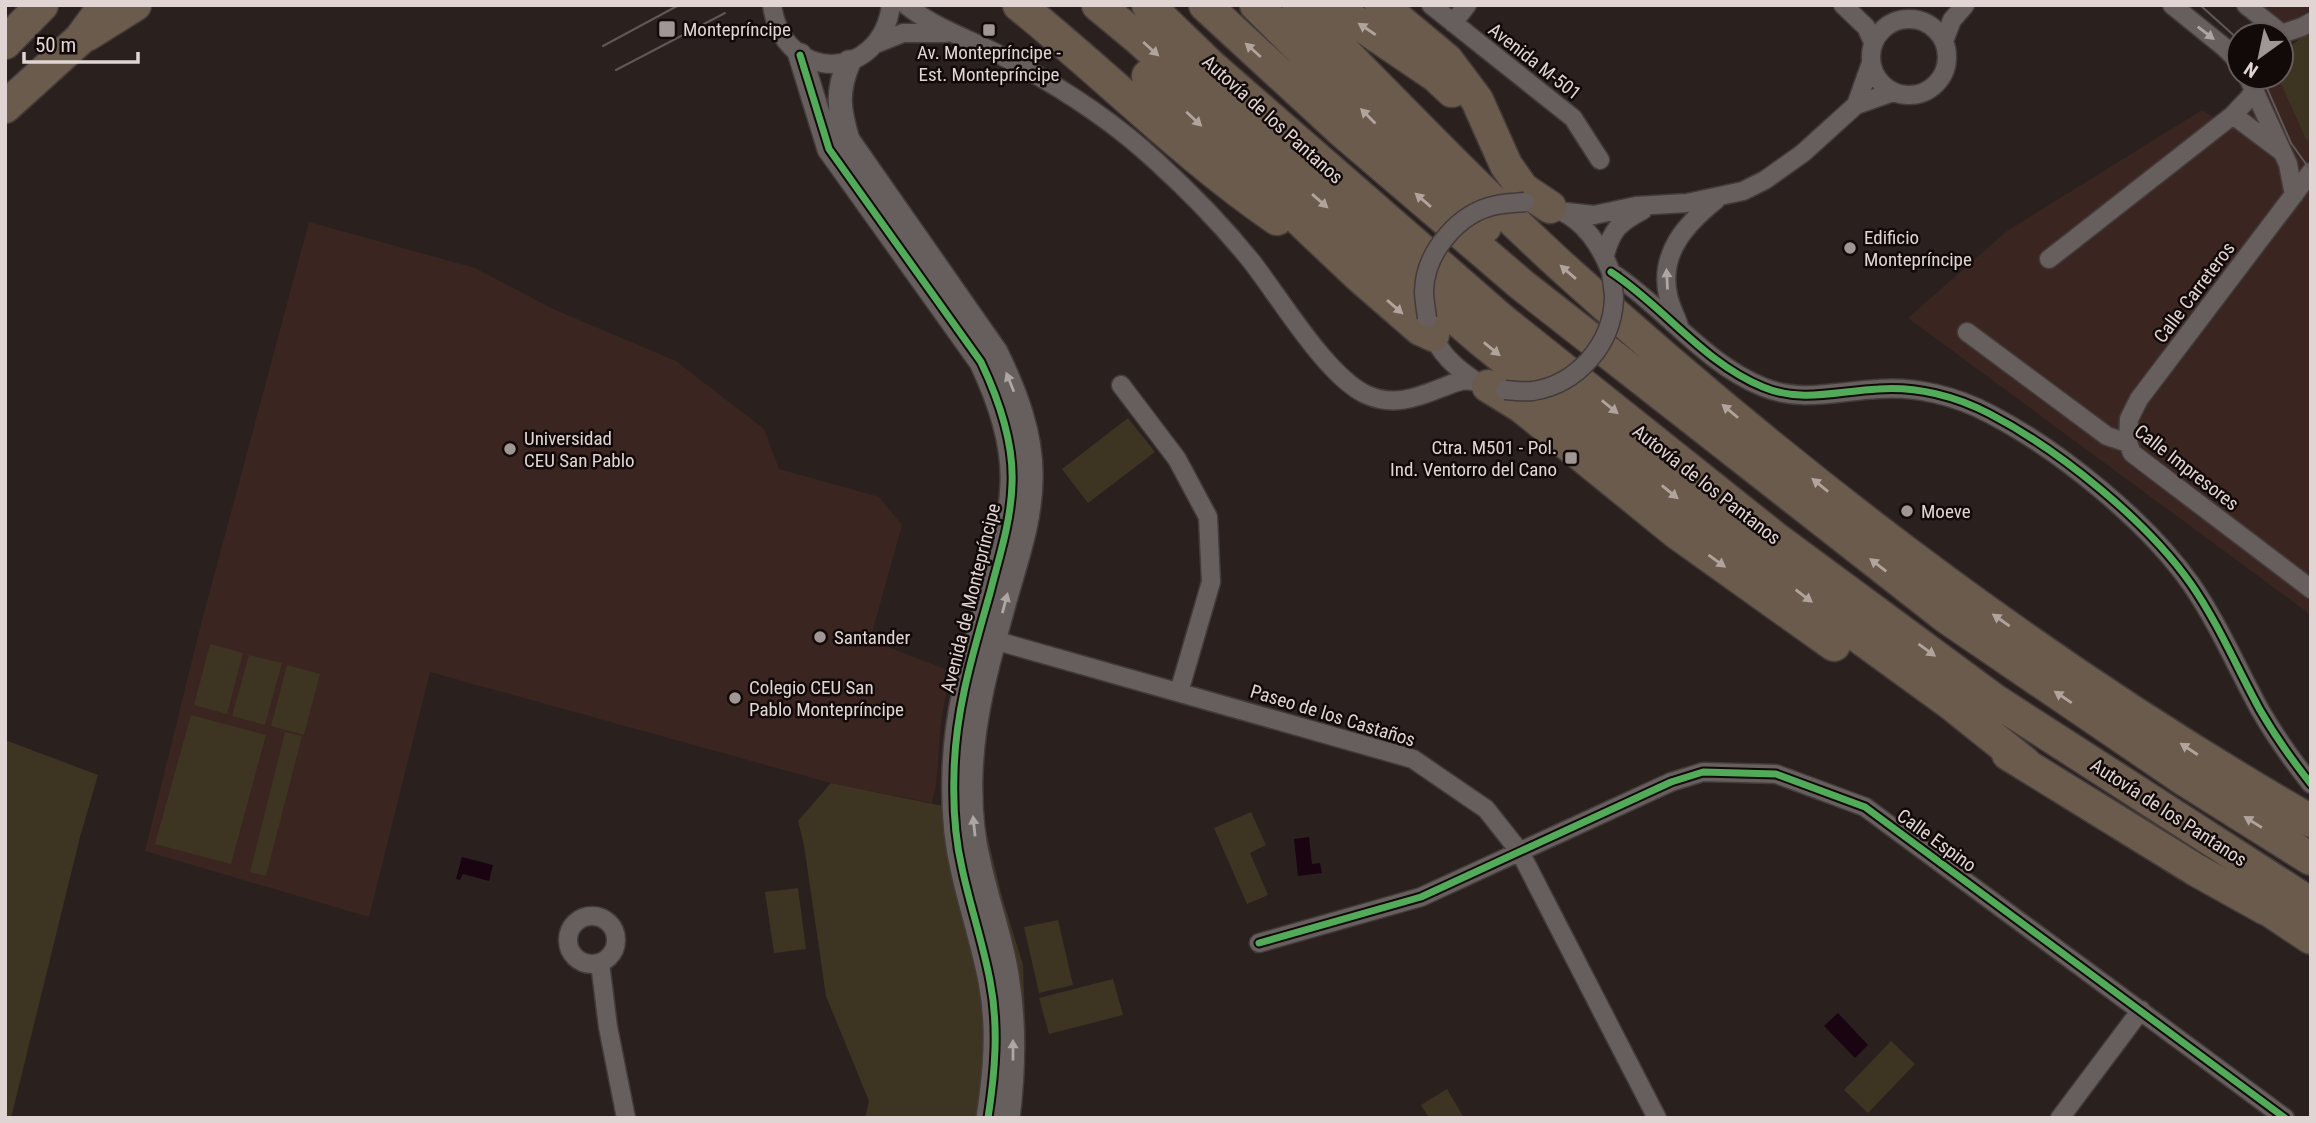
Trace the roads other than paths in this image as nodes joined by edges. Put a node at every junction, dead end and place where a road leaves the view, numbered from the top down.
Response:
1 (42, 5) edge
2 (105, 5) edge
3 (135, 5) edge
4 (772, 5) edge
5 (891, 5) edge
6 (906, 5) edge
7 (1019, 5) edge
8 (1072, 5) edge
9 (1098, 5) edge
10 (1148, 5) edge
11 (1205, 5) edge
12 (1256, 5) edge
13 (1298, 5) edge
14 (1331, 5) edge
15 (1381, 5) edge
16 (1431, 5) edge
17 (1467, 5) edge
18 (1843, 5) edge
19 (1965, 5) edge
20 (2172, 5) edge
21 (2246, 5) edge
22 (2265, 21) edge
23 (2311, 22) edge
24 (1453, 23) junction
25 (2295, 29) edge
26 (954, 33) junction
27 (80, 39) junction
28 (1944, 41) junction
29 (1873, 42) junction
30 (5, 43) edge
31 (878, 43) junction
32 (2225, 48) edge
33 (800, 55) junction
34 (849, 62) junction
35 (1871, 63) junction
36 (2250, 91) edge
37 (2255, 91) edge
38 (1893, 92) junction
39 (1856, 105) junction
40 (5, 107) edge
41 (2233, 115) junction
42 (1493, 136) junction
43 (2283, 153) junction
44 (1600, 160) dead end
45 (2311, 172) edge
46 (2294, 195) junction
47 (1719, 198) junction
48 (1654, 204) junction
49 (1546, 207) junction
50 (2049, 258) dead end
51 (1608, 264) junction
52 (1359, 276) junction
53 (1681, 329) junction
54 (1967, 332) dead end
55 (1434, 336) junction
56 (1646, 384) junction
57 (1121, 385) dead end
58 (1490, 386) junction
59 (1433, 392) junction
60 (2128, 443) junction
61 (2311, 589) edge
62 (986, 638) junction
63 (1179, 692) junction
64 (1996, 701) junction
65 (2025, 763) junction
66 (2311, 784) edge
67 (2311, 821) edge
68 (1520, 852) junction
69 (2311, 859) edge
70 (2311, 904) edge
71 (2266, 909) junction
72 (2311, 938) edge
73 (1259, 943) dead end
74 (600, 963) dead end
75 (2141, 1010) junction
76 (626, 1118) edge
77 (988, 1118) edge
78 (1008, 1118) edge
79 (1657, 1118) edge
80 (2060, 1118) edge
81 (2285, 1118) edge

1 - 30 highway
2 - 27 highway
3 - 27 highway
4 - 33 street
5 - 31 street
6 - 26 street
7 - 52 highway
8 -> 52 highway
9 -> 65 highway
10 -> 64 highway, Autovía de los Pantanos
56 -> 11 highway, Autovía de los Pantanos
56 -> 12 highway
67 -> 13 highway
42 -> 14 highway
15 - 42 highway
16 - 24 street, Avenida M-501
17 - 24 street
18 - 29 street
19 - 28 street
20 -> 32 street
21 - 22 street
23 - 25 street
24 - 44 street, Avenida M-501
26 - 31 street
26 - 59 street
27 - 40 highway
28 - 29 street
28 - 38 street
29 - 35 street
31 - 34 street
33 - 34 street
33 - 62 street, Avenida de Montepríncipe
62 -> 34 street, Avenida de Montepríncipe
35 - 38 street
35 - 39 street
36 - 41 street
37 - 43 street
38 - 39 street
39 - 47 street
41 - 43 street
41 - 50 street
42 - 49 highway
43 - 46 street
45 - 46 street, Calle Carreteros
46 - 60 street, Calle Carreteros
47 - 48 street
53 -> 47 street
48 - 49 street
48 - 51 street
49 - 51 street
49 - 55 street, bridge
51 - 53 street
51 - 58 street, bridge
52 -> 55 highway
53 - 66 street
54 - 60 street, Calle Impresores
55 - 58 street
55 - 59 street
69 -> 56 highway, Autovía de los Pantanos
57 - 63 street
58 - 59 street
58 -> 65 highway
60 - 61 street, Calle Impresores
62 - 63 street, Paseo de los Castaños
62 - 77 street, Avenida de Montepríncipe
78 -> 62 street, Avenida de Montepríncipe
63 - 68 street, Paseo de los Castaños
64 - 70 highway, Autovía de los Pantanos
64 - 71 highway
65 - 71 highway
68 - 73 street, Calle Espino
68 - 75 street, Calle Espino
68 - 79 street, Paseo de los Castaños
71 - 72 highway
74 - 76 street
75 - 80 street
75 - 81 street, Calle Espino

